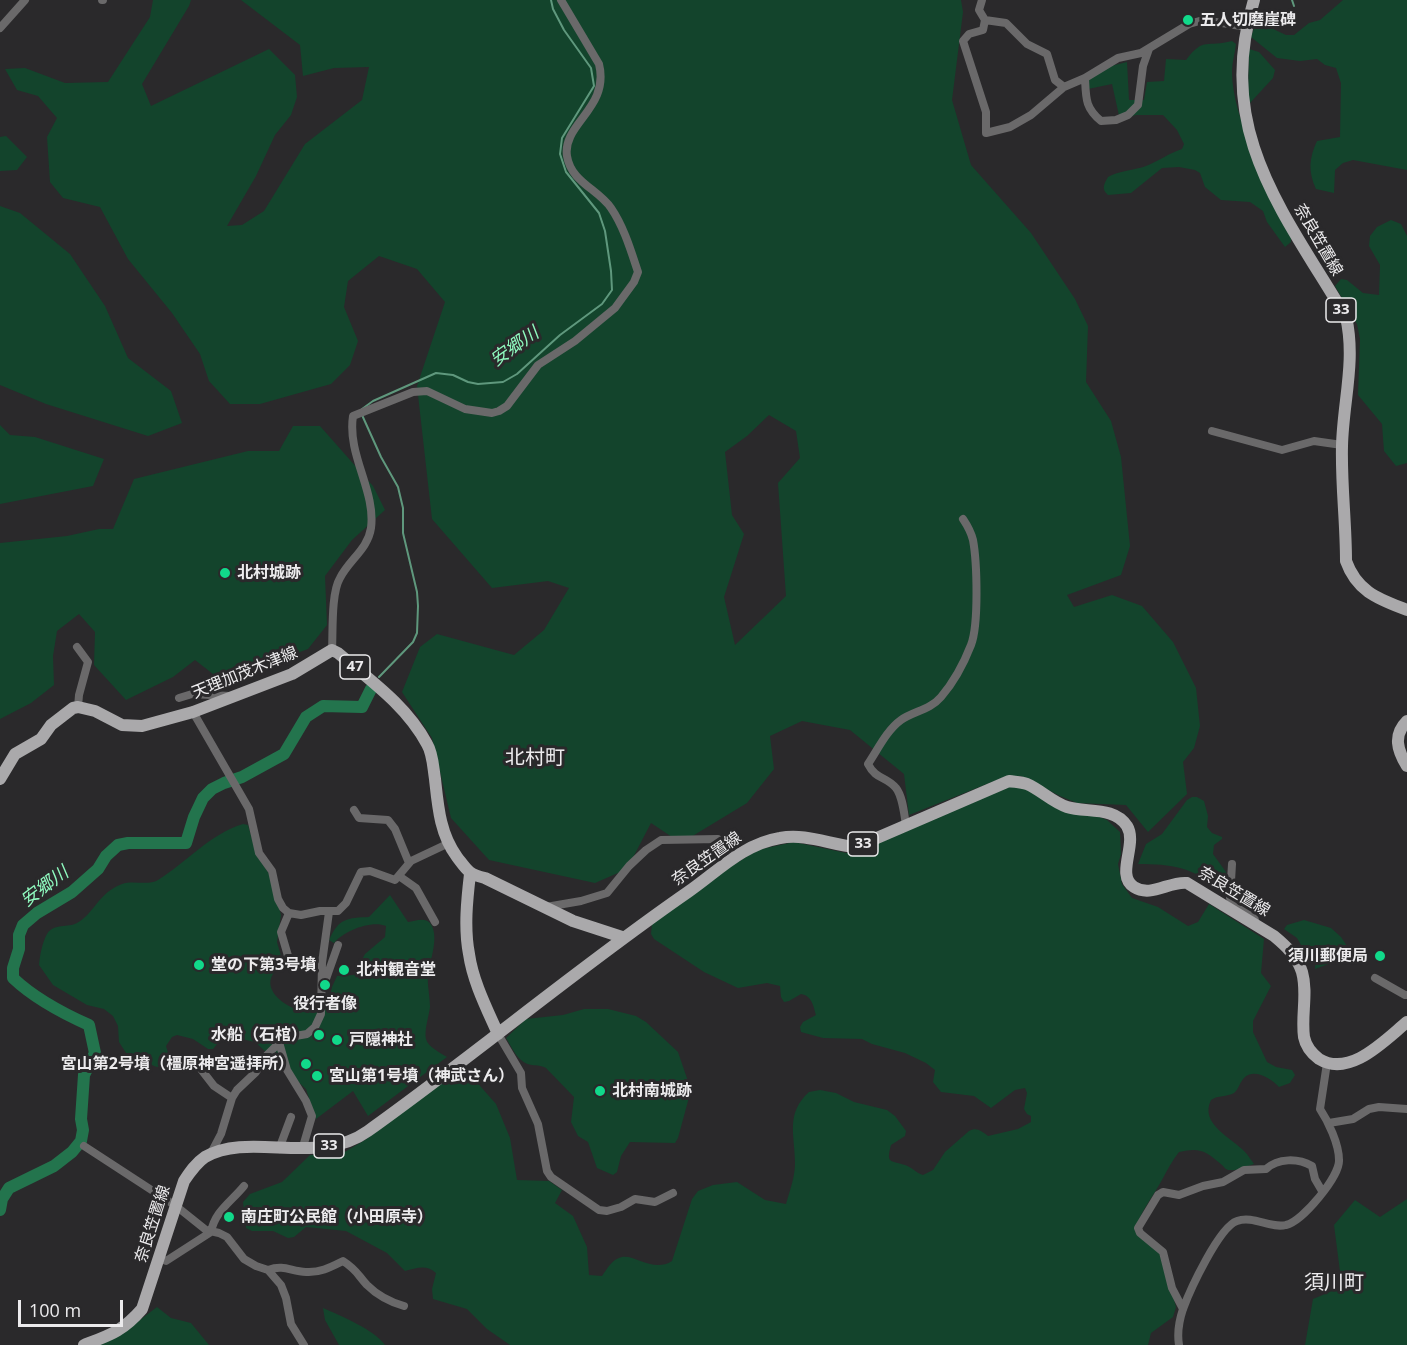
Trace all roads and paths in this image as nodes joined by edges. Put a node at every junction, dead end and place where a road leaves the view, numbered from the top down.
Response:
1 (25, 0) edge
2 (561, 0) edge
3 (972, 0) edge
4 (982, 0) edge
5 (1254, 0) edge
6 (979, 10) junction
7 (985, 20) junction
8 (1247, 27) junction
9 (0, 28) edge
10 (1149, 49) junction
11 (1084, 78) junction
12 (1064, 87) junction
13 (1212, 431) dead end
14 (1342, 445) junction
15 (963, 519) dead end
16 (1407, 610) edge
17 (77, 647) dead end
18 (332, 650) junction
19 (234, 696) junction
20 (179, 698) dead end
21 (78, 707) junction
22 (193, 712) junction
23 (1407, 721) edge
24 (1407, 766) edge
25 (0, 779) edge
26 (354, 810) dead end
27 (906, 825) junction
28 (447, 844) junction
29 (737, 855) junction
30 (409, 863) junction
31 (1232, 864) dead end
32 (470, 874) junction
33 (399, 876) junction
34 (544, 907) junction
35 (329, 912) junction
36 (290, 913) junction
37 (435, 922) dead end
38 (1256, 925) junction
39 (622, 937) junction
40 (338, 945) dead end
41 (291, 966) dead end
42 (1375, 978) dead end
43 (322, 982) junction
44 (1407, 995) edge
45 (1407, 1022) edge
46 (498, 1034) junction
47 (279, 1042) junction
48 (1327, 1063) junction
49 (200, 1068) dead end
50 (232, 1098) junction
51 (1407, 1109) edge
52 (291, 1117) dead end
53 (1329, 1123) junction
54 (84, 1146) dead end
55 (279, 1149) junction
56 (302, 1150) junction
57 (210, 1155) junction
58 (244, 1186) dead end
59 (1322, 1191) junction
60 (673, 1193) dead end
61 (176, 1206) junction
62 (211, 1232) junction
63 (160, 1258) junction
64 (268, 1270) junction
65 (404, 1306) dead end
66 (1183, 1309) junction
67 (84, 1345) edge
68 (304, 1345) edge
69 (1179, 1345) edge

1 - 9 street
2 - 18 street
3 - 6 street
4 - 6 street
5 - 8 main road, 奈良笠置線 / 33
6 - 7 street
7 - 12 street
7 - 12 street
8 - 10 street
8 - 14 main road, 奈良笠置線 / 33
10 - 11 street
10 - 11 street
11 - 12 street
13 - 14 street
14 - 16 main road, 奈良笠置線 / 33
15 - 27 street
17 - 21 street
18 - 19 main road, 天理加茂木津線 / 47
18 - 28 main road, 47
19 - 20 street
19 - 22 main road, 天理加茂木津線 / 47
21 - 22 main road, 天理加茂木津線 / 47
21 - 25 main road
22 - 36 street
23 - 24 main road
26 - 30 street
27 - 29 main road, 奈良笠置線 / 33
27 - 38 main road, 奈良笠置線 / 33
28 - 30 street
28 - 32 main road, 47
29 - 34 street
29 - 39 main road, 奈良笠置線 / 33
30 - 33 street
31 - 38 street
32 - 34 main road
32 - 46 main road
33 - 35 street
33 - 37 street
34 - 39 main road
35 - 36 street
35 - 43 street
36 - 41 street
38 - 48 main road, 奈良笠置線 / 33
39 - 46 main road, 奈良笠置線 / 33
40 - 43 street
42 - 44 street
43 - 47 street
45 - 48 main road
46 - 56 main road, 奈良笠置線 / 33
46 - 60 street
47 - 50 street
47 - 56 street
48 - 53 street
49 - 50 street
50 - 57 street
51 - 53 street
52 - 55 street
53 - 59 street
54 - 61 street
55 - 56 main road, 奈良笠置線 / 33
55 - 57 main road, 奈良笠置線 / 33
57 - 61 main road, 奈良笠置線 / 33
58 - 62 street
59 - 66 street
59 - 66 street
61 - 62 street
61 - 63 main road, 奈良笠置線 / 33
62 - 63 street
62 - 64 street
63 - 67 main road, 奈良笠置線 / 33
64 - 65 street
64 - 68 street
66 - 69 street

